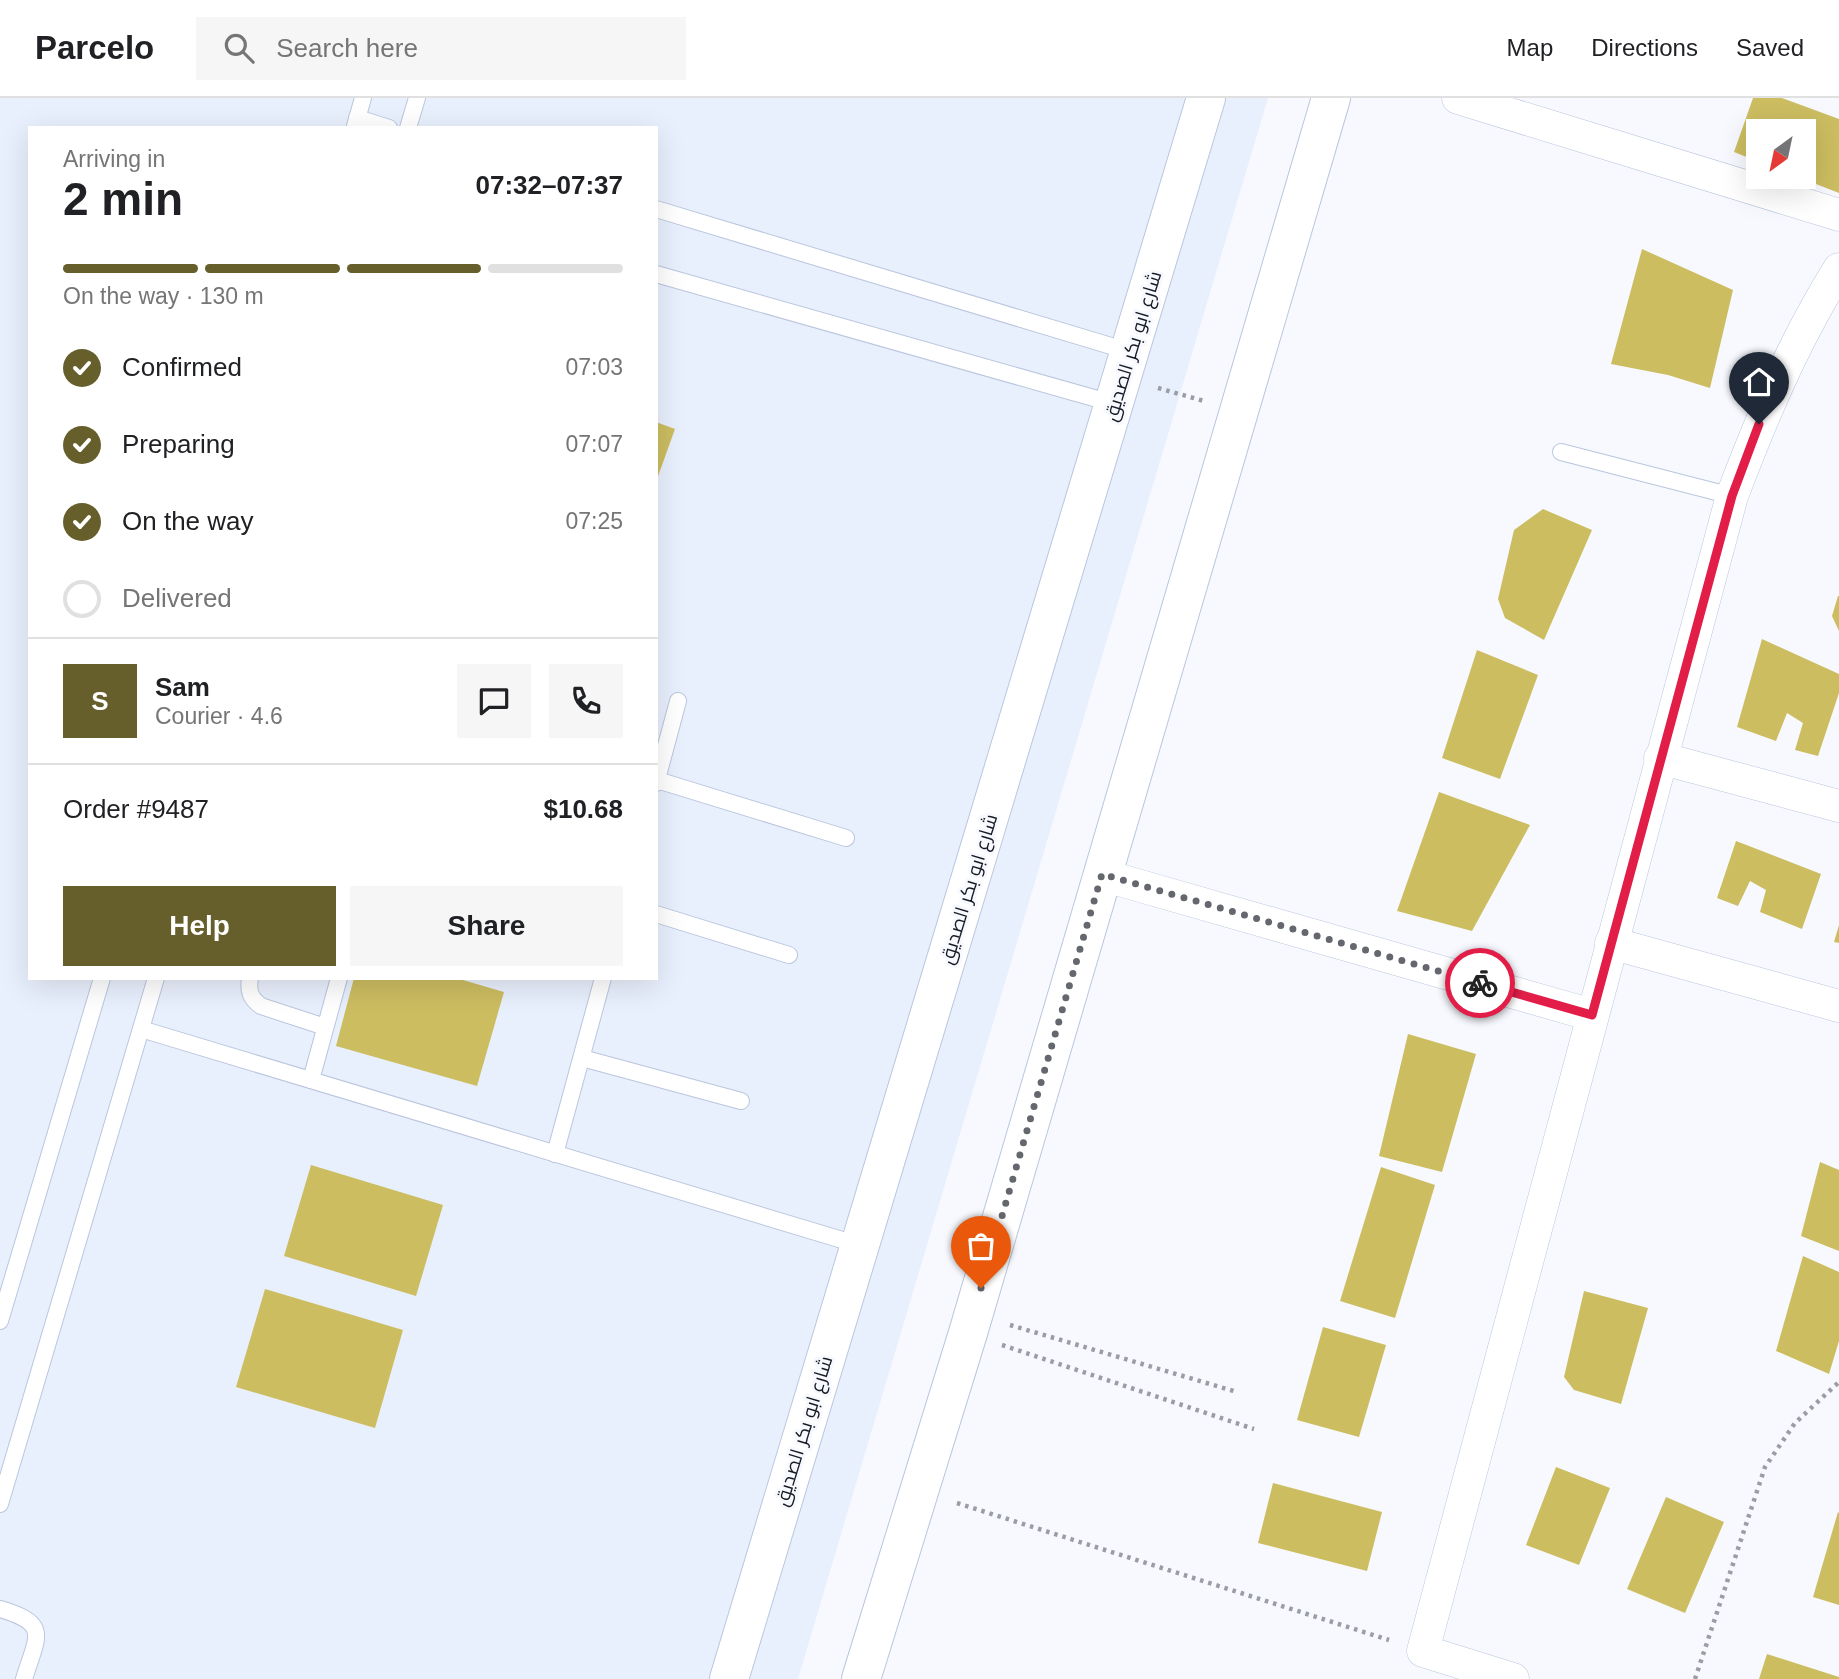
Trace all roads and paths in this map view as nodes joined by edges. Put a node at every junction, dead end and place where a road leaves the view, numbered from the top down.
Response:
1 (363, 98) edge
2 (417, 98) edge
3 (1206, 98) edge
4 (1331, 98) edge
5 (1458, 98) edge
6 (356, 123) edge
7 (376, 126) edge
8 (409, 126) edge
9 (658, 210) edge
10 (1839, 215) edge
11 (1839, 269) edge
12 (658, 274) edge
13 (1123, 378) junction
14 (1238, 411) junction
15 (1561, 452) dead end
16 (1732, 496) junction
17 (678, 701) dead end
18 (1660, 758) junction
19 (658, 778) edge
20 (658, 782) edge
21 (1839, 806) edge
22 (846, 838) dead end
23 (1102, 874) junction
24 (658, 915) edge
25 (1611, 943) junction
26 (789, 955) dead end
27 (101, 980) edge
28 (155, 980) edge
29 (250, 980) edge
30 (338, 980) edge
31 (602, 980) edge
32 (1839, 1006) edge
33 (1592, 1015) junction
34 (325, 1027) junction
35 (141, 1029) junction
36 (582, 1058) junction
37 (311, 1080) junction
38 (741, 1101) dead end
39 (555, 1154) junction
40 (859, 1245) junction
41 (0, 1321) edge
42 (971, 1324) junction
43 (1839, 1382) edge
44 (1237, 1392) dead end
45 (1254, 1429) dead end
46 (920, 1491) junction
47 (0, 1504) edge
48 (0, 1609) edge
49 (1423, 1651) junction
50 (24, 1679) edge
51 (729, 1679) edge
52 (861, 1679) edge
53 (1513, 1679) edge
54 (1695, 1679) edge

1 - 6 lane
2 - 8 lane
3 - 13 main road, شارع ابو بكر الصديق
4 - 14 main road
5 - 10 street
6 - 7 lane
9 - 13 lane
11 - 16 street
12 - 13 lane
13 - 14 path
13 - 40 main road, شارع ابو بكر الصديق
14 - 23 main road
15 - 16 lane
16 - 18 street
17 - 19 lane
18 - 21 street
18 - 25 street
20 - 22 lane
23 - 33 street
23 - 42 main road
24 - 26 lane
25 - 32 street
25 - 33 street
27 - 41 lane
28 - 35 lane
29 - 34 lane
30 - 34 lane
31 - 36 lane
33 - 49 street
34 - 37 lane
35 - 37 lane
35 - 47 lane
36 - 38 lane
36 - 39 lane
37 - 39 lane
39 - 40 lane
40 - 51 main road, شارع ابو بكر الصديق
42 - 44 path
42 - 45 path
42 - 46 main road
43 - 54 path
46 - 49 path
46 - 52 main road
48 - 50 lane
49 - 53 street

